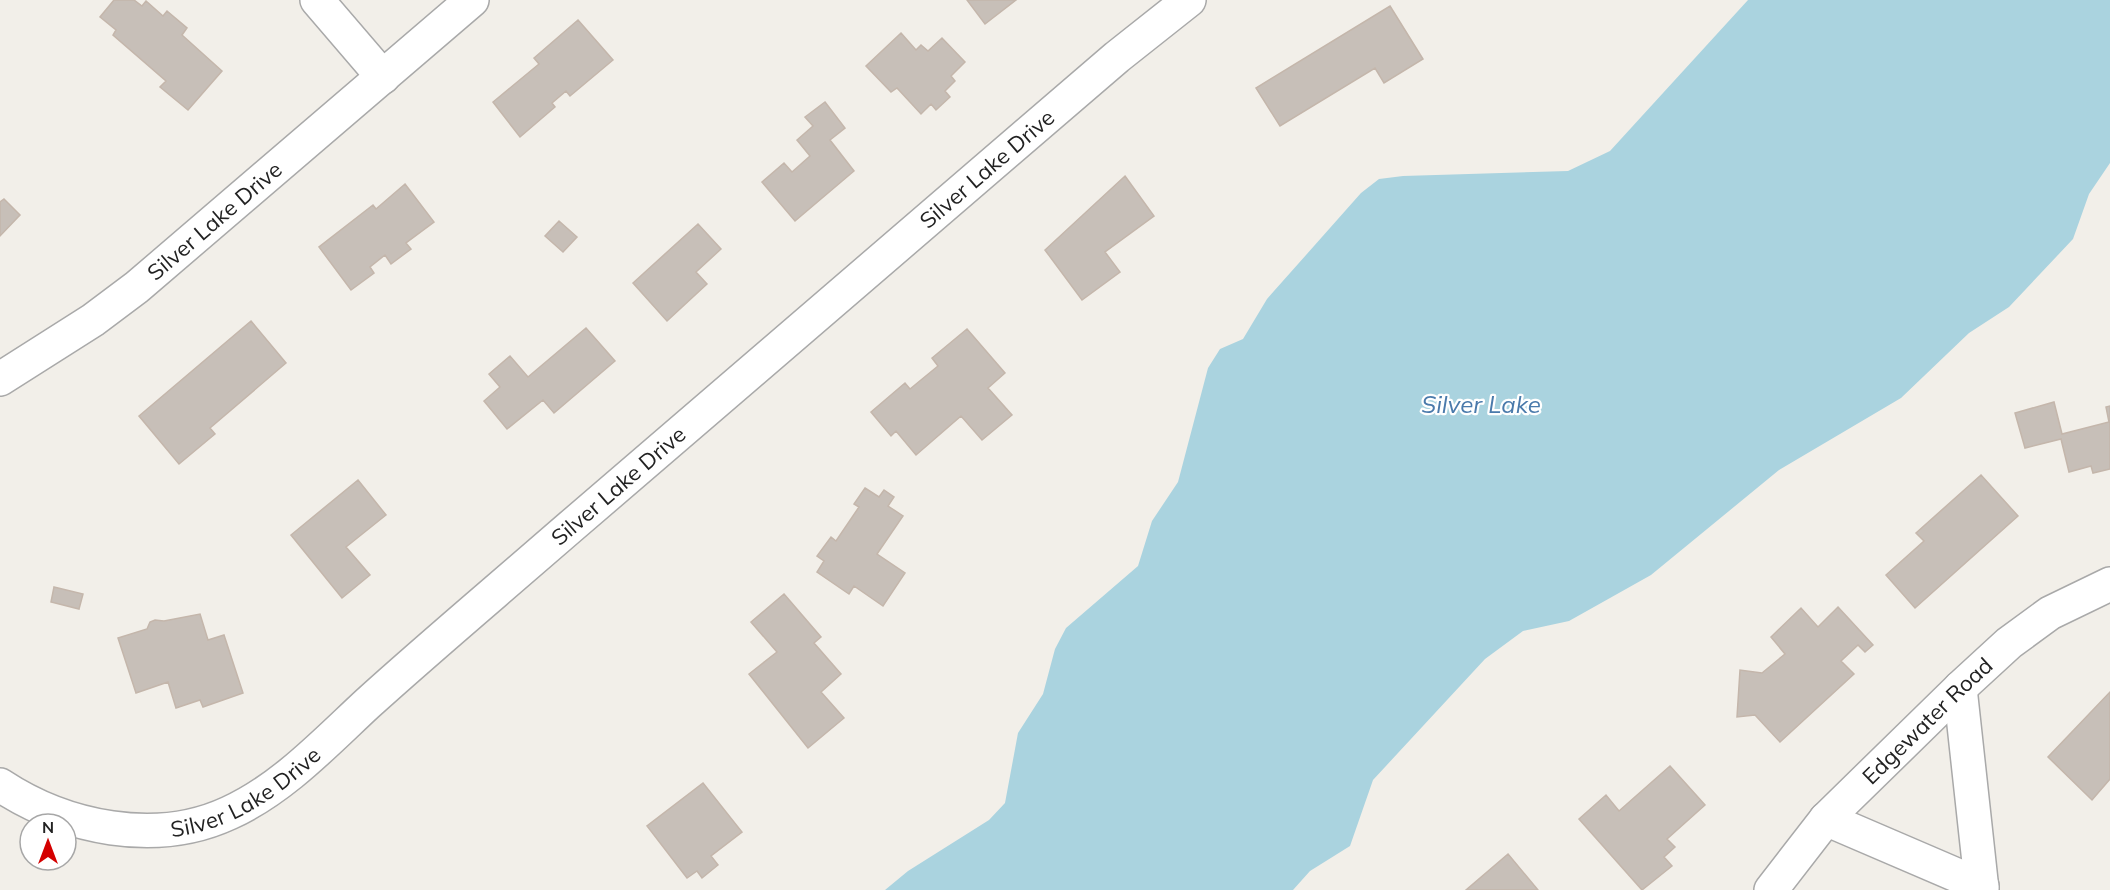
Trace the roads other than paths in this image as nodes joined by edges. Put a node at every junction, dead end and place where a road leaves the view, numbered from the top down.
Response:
1 (317, 0) edge
2 (472, 0) edge
3 (1190, 0) edge
4 (382, 77) junction
5 (0, 379) edge
6 (2110, 584) edge
7 (1960, 687) junction
8 (0, 785) edge
9 (1826, 819) junction
10 (1982, 888) edge
11 (1771, 890) edge

1 - 4 street
2 - 4 street, Silver Lake Drive
3 - 8 street, Silver Lake Drive
4 - 5 street, Silver Lake Drive
6 - 7 street, Edgewater Road
7 - 9 street, Edgewater Road
7 - 10 street
9 - 10 street
9 - 11 street, Edgewater Road

